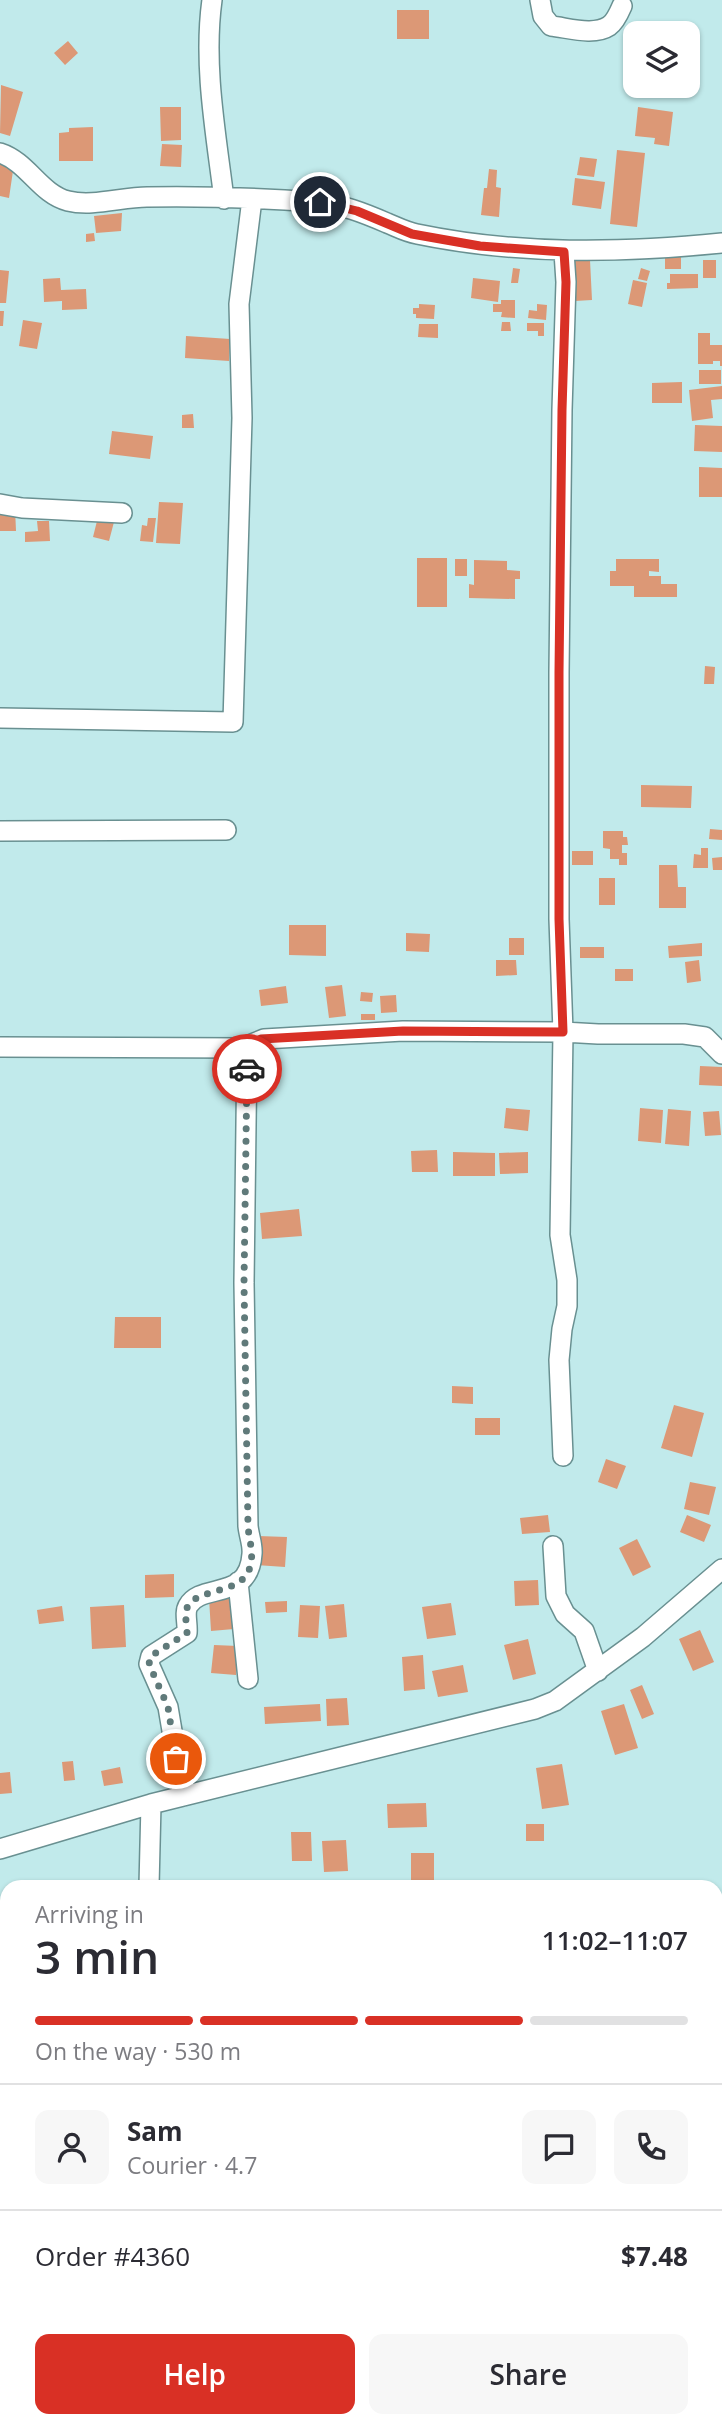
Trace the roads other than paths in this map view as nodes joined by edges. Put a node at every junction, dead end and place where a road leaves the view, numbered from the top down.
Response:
1 (212, 0) edge
2 (540, 0) edge
3 (622, 6) dead end
4 (0, 153) edge
5 (224, 199) junction
6 (252, 199) junction
7 (722, 243) edge
8 (564, 252) junction
9 (0, 504) edge
10 (122, 513) dead end
11 (0, 718) edge
12 (226, 830) dead end
13 (0, 831) edge
14 (563, 1032) junction
15 (247, 1046) junction
16 (0, 1047) edge
17 (722, 1054) edge
18 (564, 1456) dead end
19 (553, 1546) dead end
20 (722, 1569) edge
21 (238, 1582) junction
22 (598, 1671) junction
23 (248, 1679) dead end
24 (183, 1796) junction
25 (151, 1804) junction
26 (0, 1849) edge
27 (149, 1880) edge

1 - 5 street
2 - 3 street
4 - 5 street
5 - 6 street
6 - 8 street
6 - 11 street
7 - 8 street
8 - 14 street
9 - 10 street
12 - 13 street
14 - 15 street
14 - 17 street
14 - 18 street
15 - 16 street
15 - 21 street
19 - 22 street
20 - 22 street
21 - 23 street
21 - 24 street
22 - 24 street
24 - 25 street
25 - 26 street
25 - 27 street

